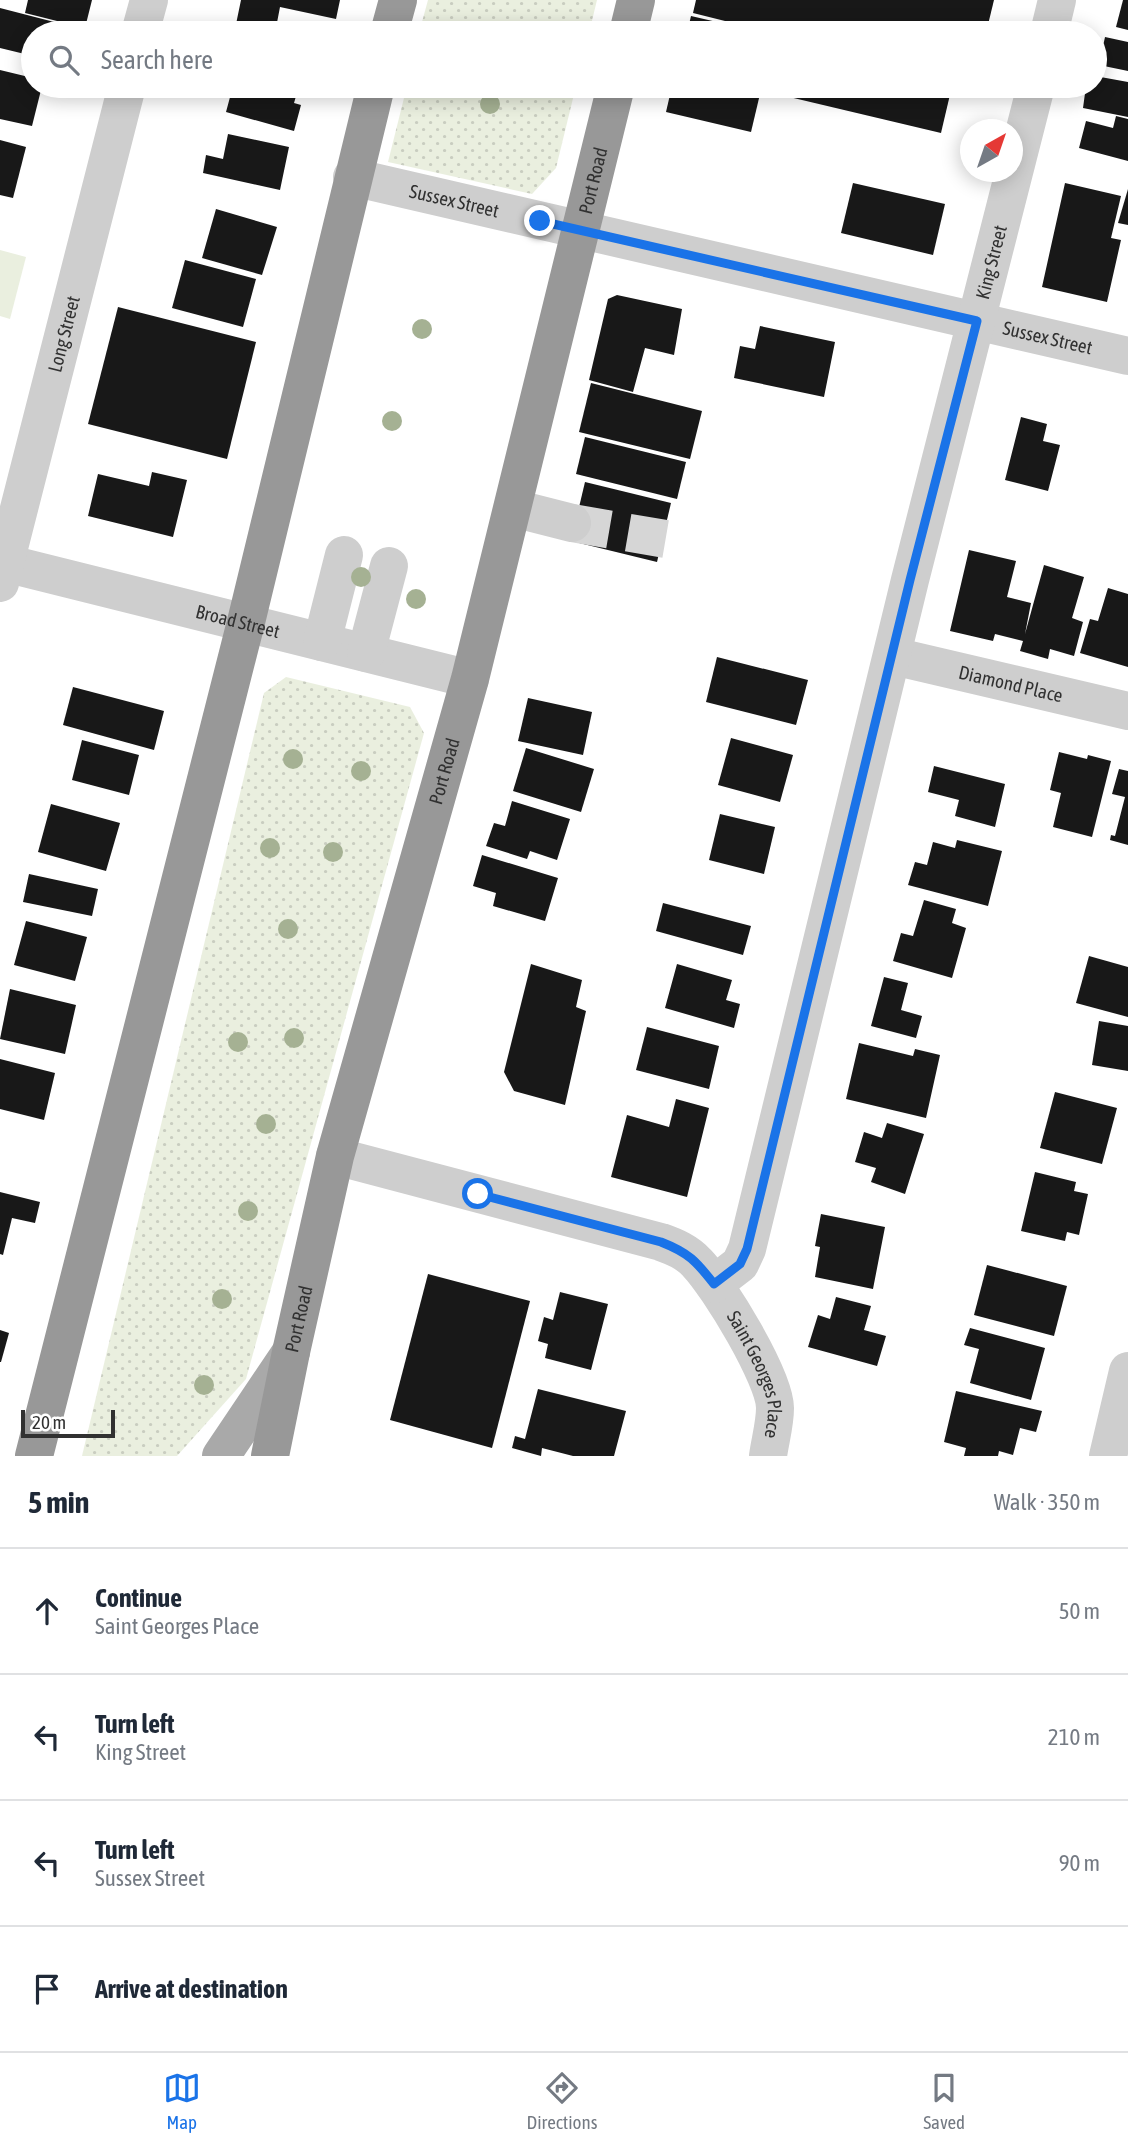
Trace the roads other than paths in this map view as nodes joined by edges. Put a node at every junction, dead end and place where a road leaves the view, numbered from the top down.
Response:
1 (149, 0) edge
2 (398, 0) edge
3 (636, 0) edge
4 (1057, 0) edge
5 (143, 21) edge
6 (392, 21) edge
7 (631, 21) edge
8 (1052, 21) edge
9 (124, 98) edge
10 (373, 98) edge
11 (612, 98) edge
12 (1032, 98) edge
13 (352, 177) junction
14 (582, 231) junction
15 (977, 321) junction
16 (1128, 356) edge
17 (513, 508) junction
18 (572, 523) tunnel mouth
19 (344, 555) dead end
20 (389, 566) dead end
21 (2, 573) edge
22 (246, 622) junction
23 (322, 642) junction
24 (366, 653) junction
25 (893, 656) junction
26 (470, 679) junction
27 (1128, 711) edge
28 (335, 1156) junction
29 (714, 1284) junction
30 (291, 1352) junction
31 (1128, 1371) edge
32 (34, 1456) edge
33 (221, 1456) edge
34 (270, 1456) edge
35 (768, 1456) edge
36 (1108, 1456) edge

1 - 5 street
2 - 6 highway
3 - 7 highway
4 - 8 street
9 - 21 street, Long Street
10 - 13 highway
11 - 14 highway, Port Road
12 - 15 street, King Street
13 - 14 street, Sussex Street
13 - 22 highway
14 - 15 street, Sussex Street
14 - 17 highway, Port Road
15 - 16 street, Sussex Street
15 - 25 street, King Street
17 - 18 street
17 - 26 highway, Port Road
19 - 23 street
20 - 24 street
21 - 22 street, Broad Street
22 - 23 street, Broad Street
22 - 32 highway
23 - 24 street, Broad Street
24 - 26 street, Broad Street
25 - 27 street, Diamond Place
25 - 29 street, King Street
26 - 28 highway, Port Road
28 - 29 street, Saint Georges Place
28 - 30 highway, Port Road
29 - 35 street, Saint Georges Place
30 - 33 main road
30 - 34 highway, Port Road
31 - 36 street

